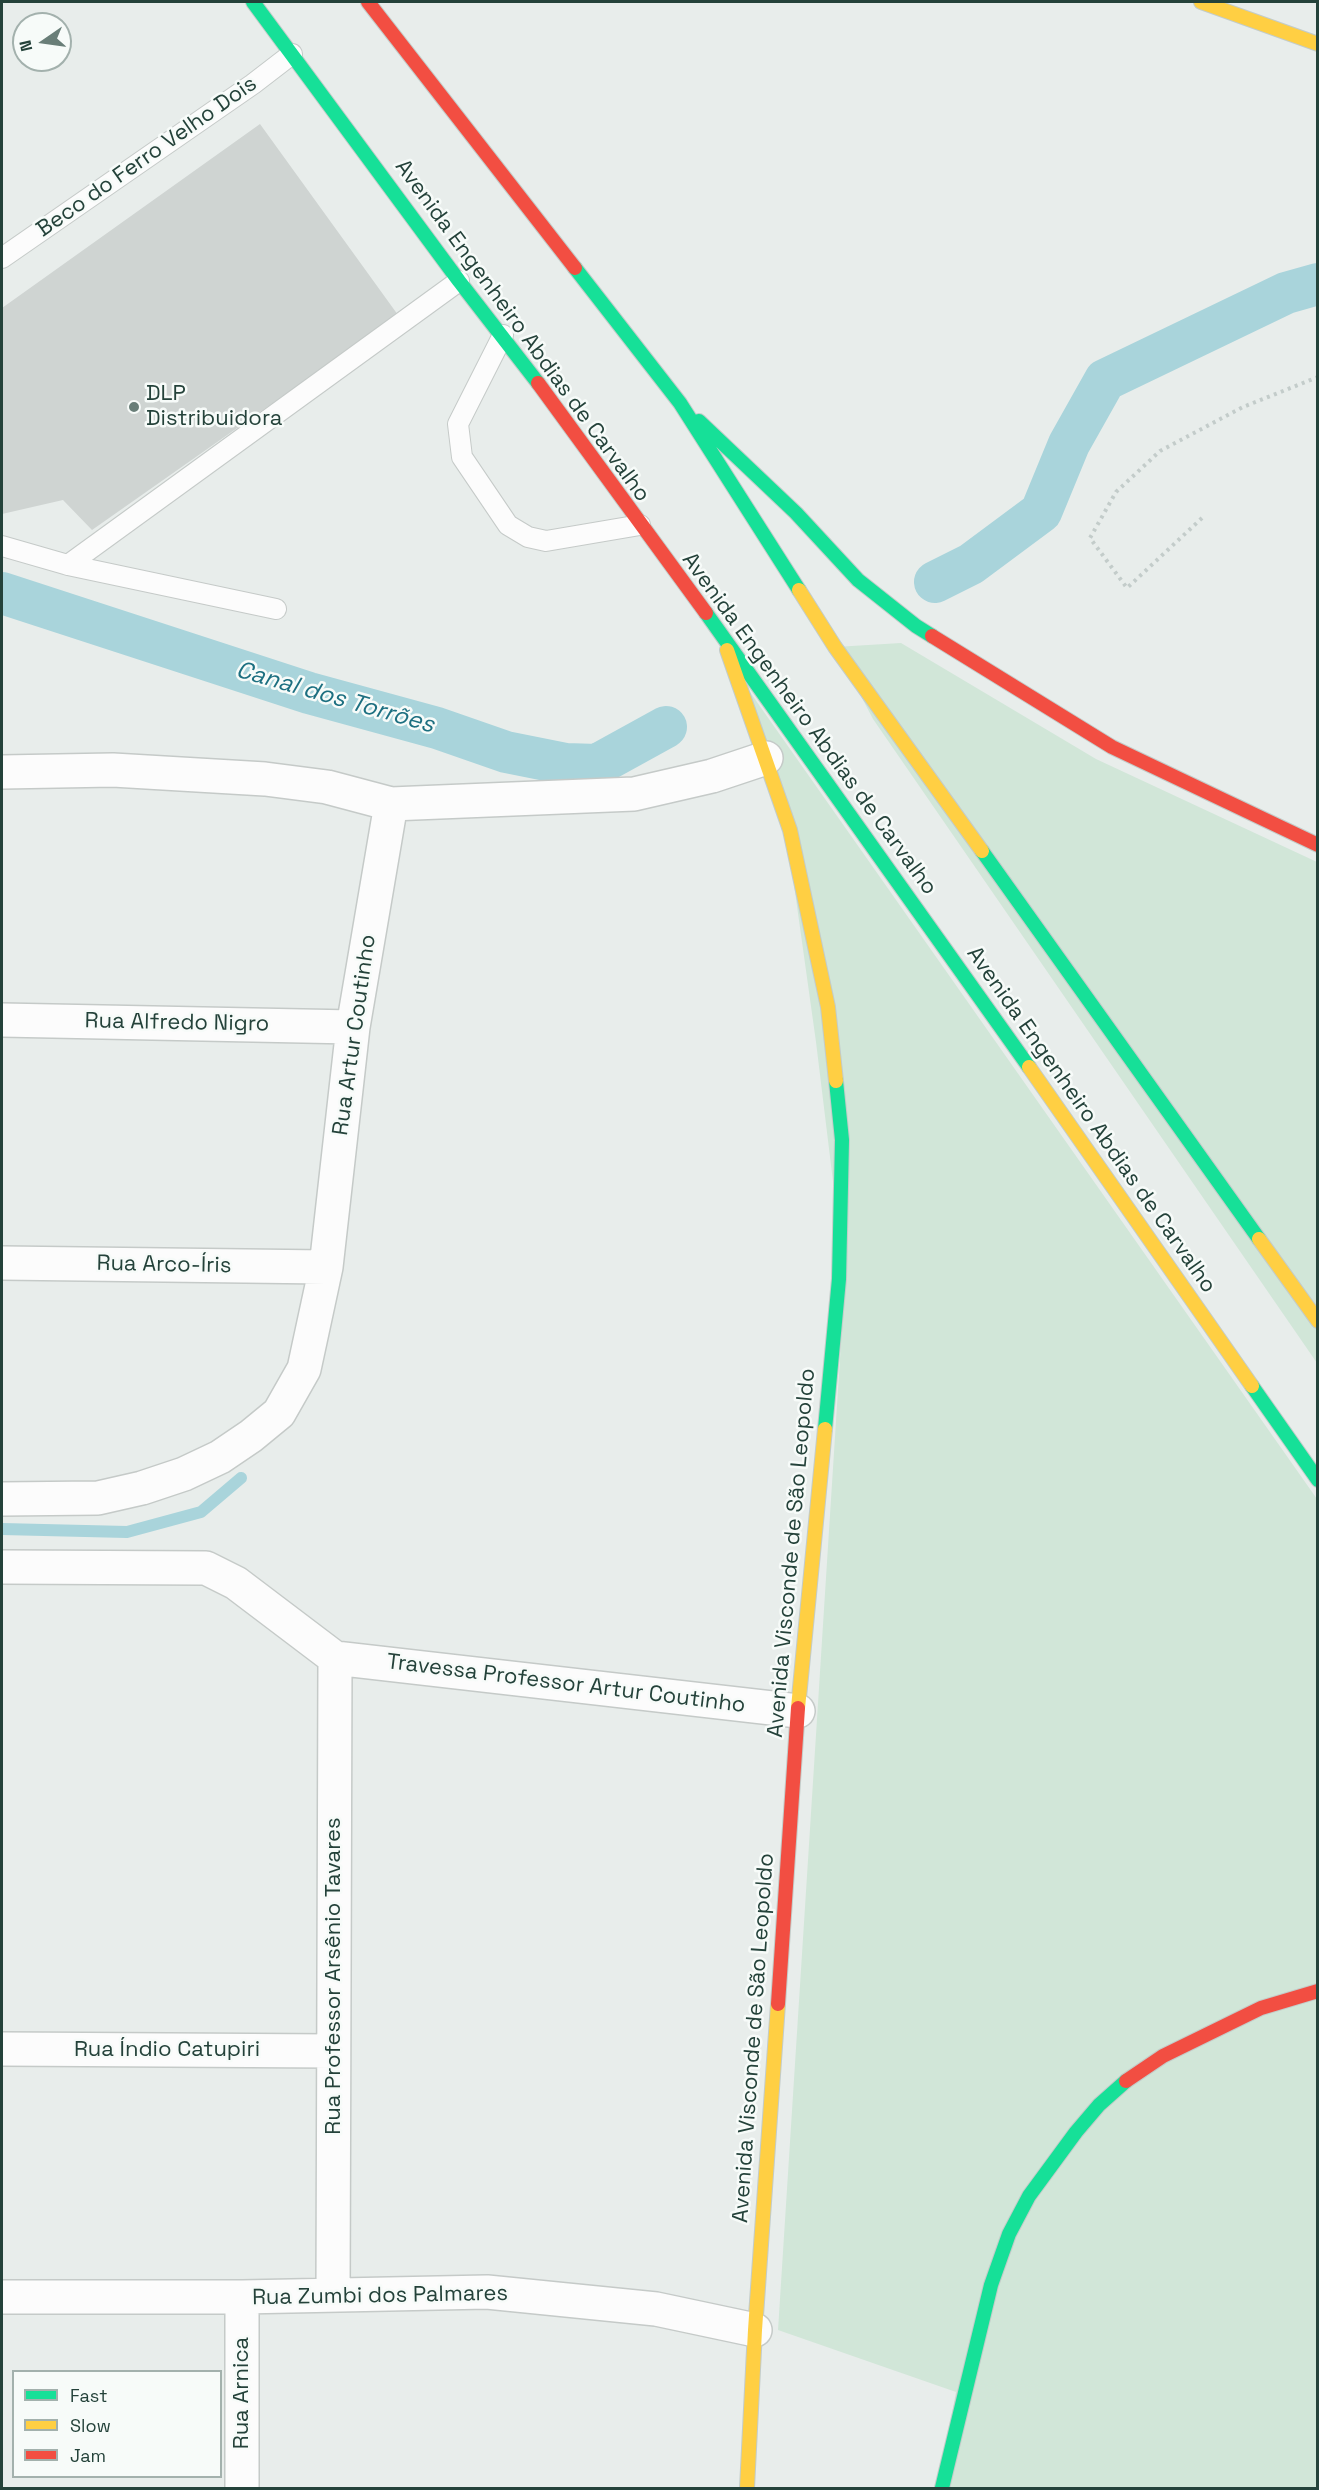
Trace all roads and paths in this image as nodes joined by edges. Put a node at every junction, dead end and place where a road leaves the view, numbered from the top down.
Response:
1 (253, 2) edge
2 (368, 2) edge
3 (1201, 2) edge
4 (1317, 45) edge
5 (292, 54) junction
6 (2, 258) edge
7 (459, 281) junction
8 (503, 335) junction
9 (1317, 377) edge
10 (680, 403) junction
11 (1202, 518) dead end
12 (639, 525) junction
13 (2, 546) edge
14 (68, 566) junction
15 (276, 609) dead end
16 (723, 637) junction
17 (766, 758) junction
18 (2, 772) edge
19 (391, 804) junction
20 (1317, 845) edge
21 (2, 1020) edge
22 (353, 1027) junction
23 (2, 1263) edge
24 (326, 1267) junction
25 (1317, 1321) edge
26 (1317, 1480) edge
27 (2, 1498) edge
28 (2, 1567) edge
29 (335, 1658) junction
30 (798, 1711) junction
31 (1317, 1991) edge
32 (2, 2049) edge
33 (333, 2051) junction
34 (333, 2295) junction
35 (2, 2297) edge
36 (242, 2297) junction
37 (754, 2330) junction
38 (242, 2488) edge
39 (747, 2488) edge
40 (942, 2488) edge

1 - 5 main road, Avenida Engenheiro Abdias de Carvalho
2 - 10 main road
3 - 4 main road
5 - 6 lane, Beco do Ferro Velho Dois
5 - 7 main road, Avenida Engenheiro Abdias de Carvalho
7 - 8 main road, Avenida Engenheiro Abdias de Carvalho
7 - 14 lane
8 - 12 main road, Avenida Engenheiro Abdias de Carvalho
8 - 12 lane
9 - 11 path
10 - 20 main road
10 - 25 main road
12 - 16 main road, Avenida Engenheiro Abdias de Carvalho
13 - 14 lane
14 - 15 lane
16 - 17 main road, Avenida Visconde de São Leopoldo
16 - 26 main road, Avenida Engenheiro Abdias de Carvalho
17 - 19 street
17 - 30 main road, Avenida Visconde de São Leopoldo
18 - 19 street
19 - 22 street, Rua Artur Coutinho
21 - 22 street, Rua Alfredo Nigro
22 - 24 street, Rua Artur Coutinho
23 - 24 street, Rua Arco-Íris
24 - 27 street, Rua Artur Coutinho
28 - 29 street
29 - 30 street, Travessa Professor Artur Coutinho
29 - 33 street, Rua Professor Arsênio Tavares
30 - 37 main road, Avenida Visconde de São Leopoldo
31 - 40 main road
32 - 33 street, Rua Índio Catupiri
33 - 34 street, Rua Professor Arsênio Tavares
34 - 36 street, Rua Zumbi dos Palmares
34 - 37 street, Rua Zumbi dos Palmares
35 - 36 street, Rua Zumbi dos Palmares
36 - 38 street, Rua Arnica
37 - 39 main road, Avenida Visconde de São Leopoldo

